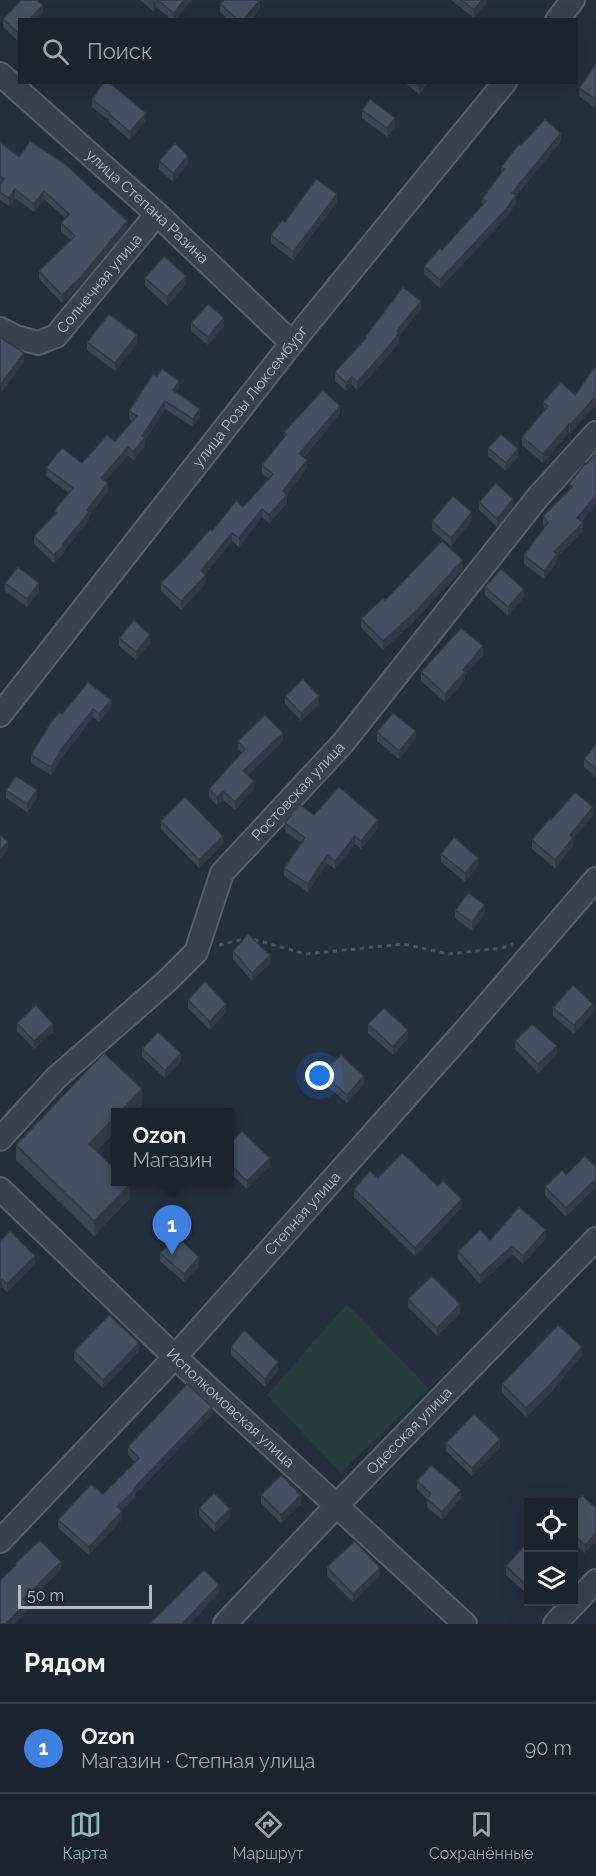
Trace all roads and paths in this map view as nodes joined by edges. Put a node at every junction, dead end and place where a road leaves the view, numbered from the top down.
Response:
1 (573, 0) edge
2 (559, 18) edge
3 (0, 74) edge
4 (503, 84) edge
5 (157, 214) junction
6 (0, 329) edge
7 (292, 344) junction
8 (596, 433) edge
9 (0, 715) edge
10 (596, 879) edge
11 (523, 939) dead end
12 (196, 952) junction
13 (0, 1139) edge
14 (0, 1189) edge
15 (596, 1239) edge
16 (175, 1357) junction
17 (338, 1505) junction
18 (0, 1541) edge
19 (596, 1581) edge
20 (225, 1624) edge
21 (465, 1624) edge
22 (555, 1624) edge

1 - 2 street
3 - 5 street, улица Степана Разина
4 - 7 street, улица Розы Люксембург
5 - 6 street, Солнечная улица
5 - 7 street, улица Степана Разина
7 - 9 street, улица Розы Люксембург
8 - 12 street, Ростовская улица
10 - 16 street, Степная улица
11 - 12 path
12 - 13 street, Ростовская улица
14 - 16 street, Исполкомовская улица
15 - 17 street, Одесская улица
16 - 17 street, Исполкомовская улица
16 - 18 street, Степная улица
17 - 20 street, Одесская улица
17 - 21 street, Исполкомовская улица
19 - 22 street

